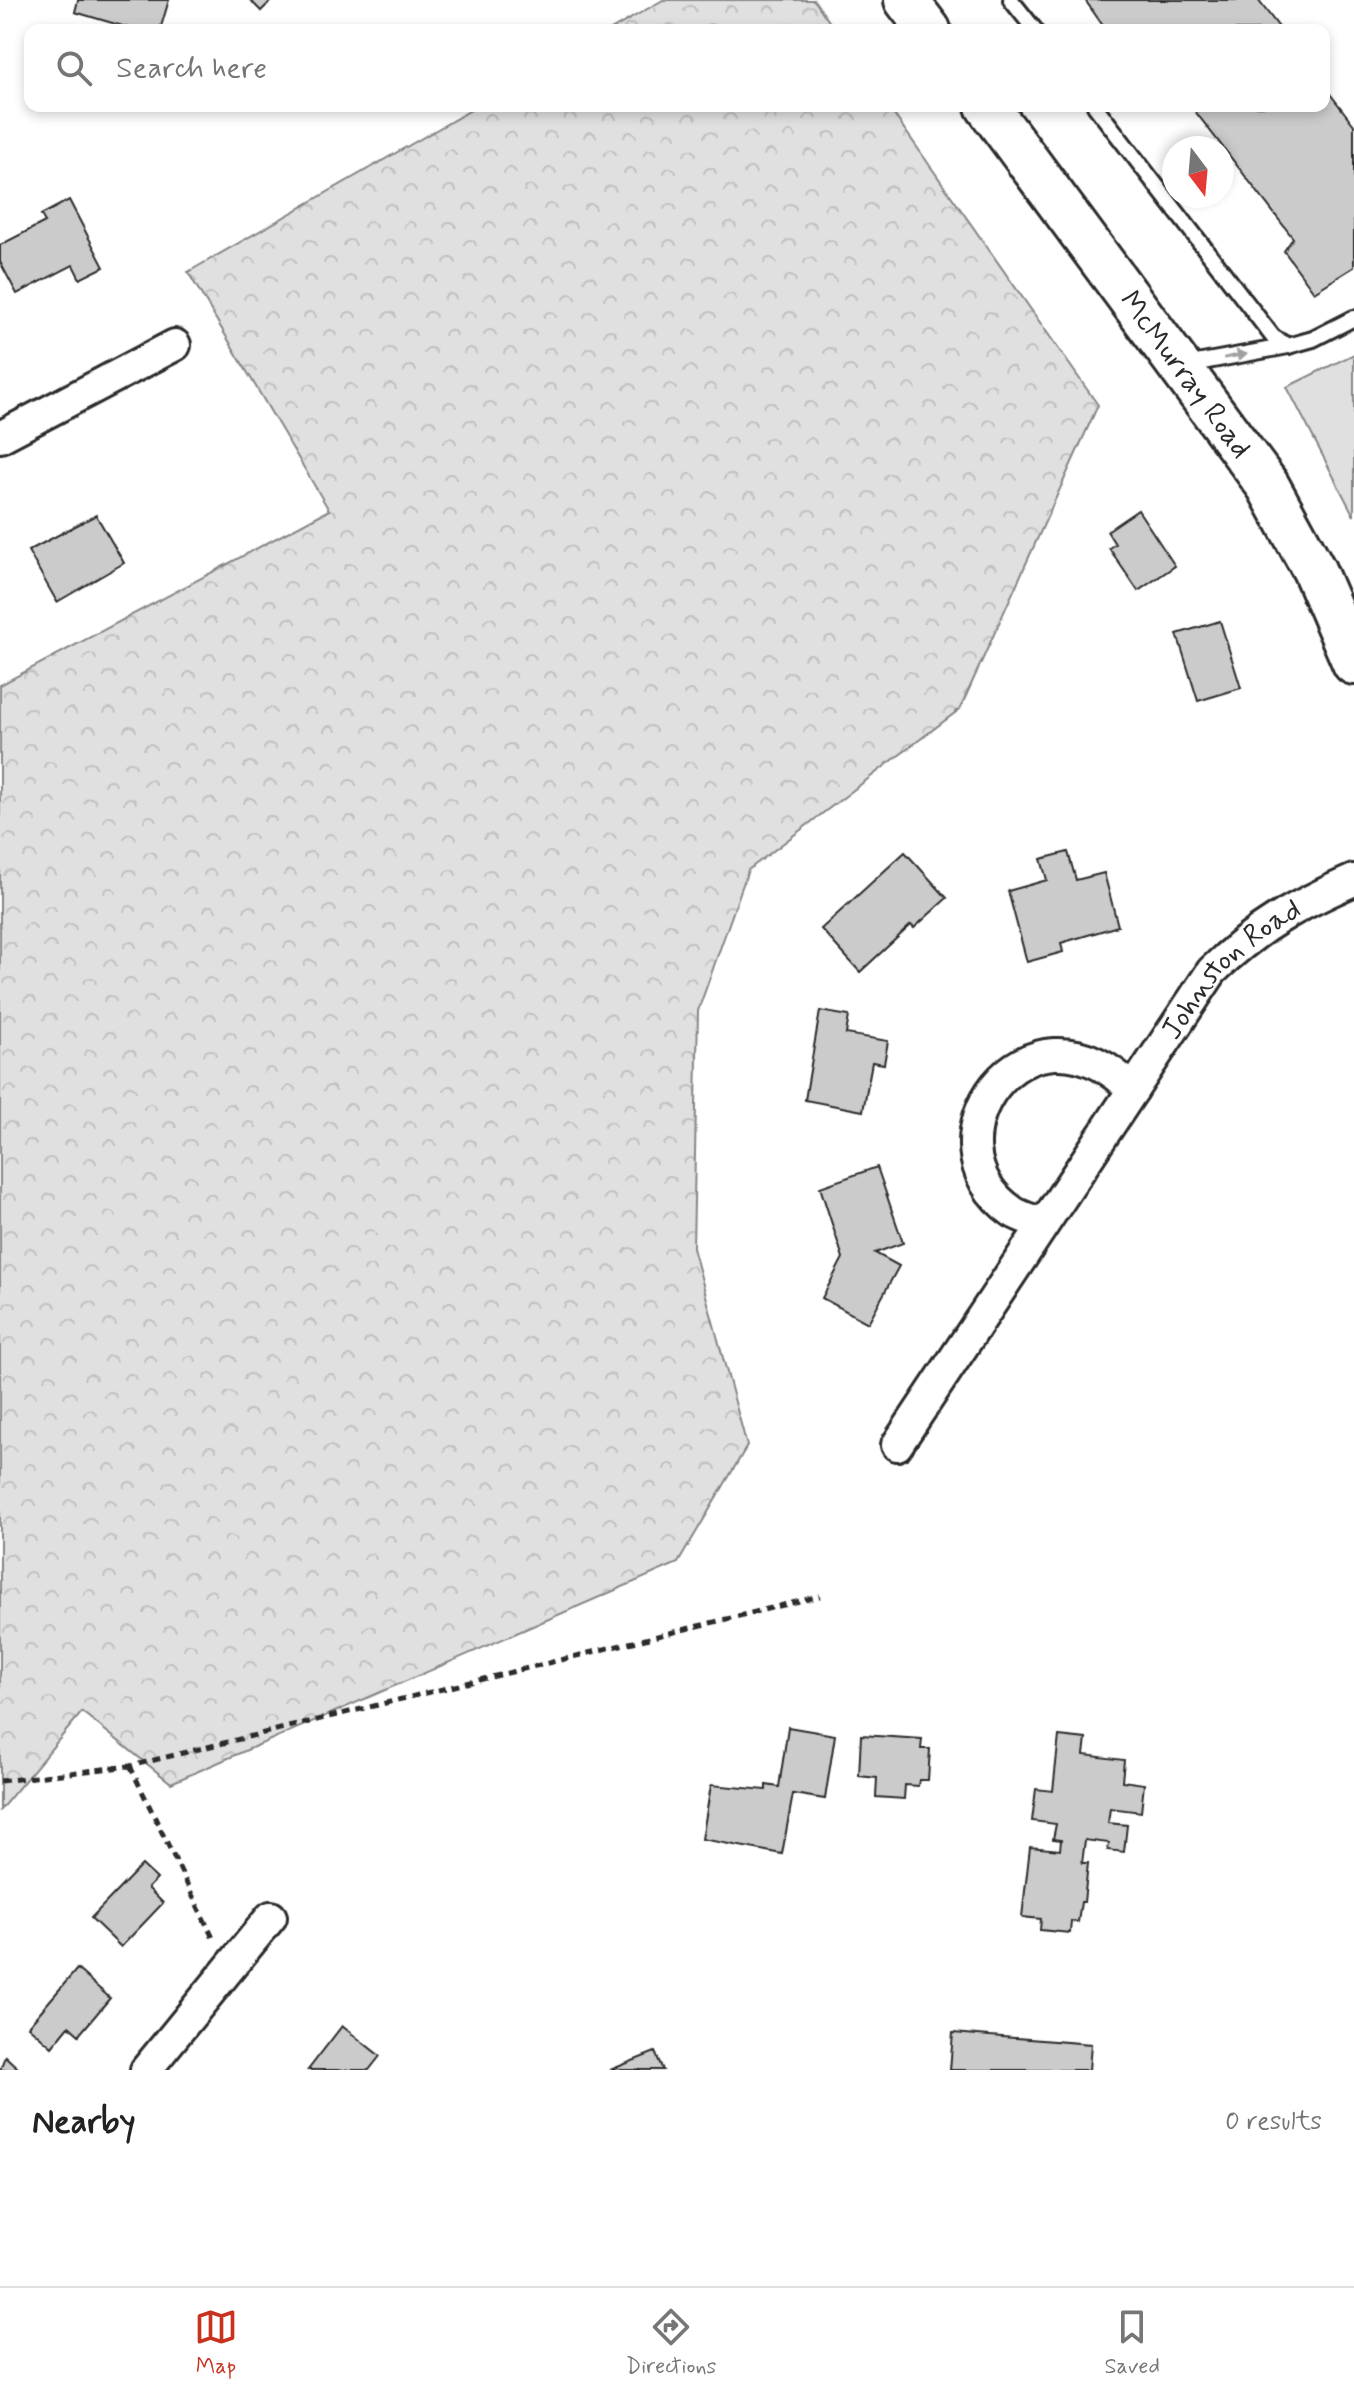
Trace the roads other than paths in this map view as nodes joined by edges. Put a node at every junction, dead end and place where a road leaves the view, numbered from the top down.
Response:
1 (906, 0) edge
2 (1011, 0) edge
3 (924, 24) edge
4 (1030, 24) edge
5 (991, 112) edge
6 (1100, 112) edge
7 (1354, 318) edge
8 (175, 345) dead end
9 (1288, 346) junction
10 (1181, 366) junction
11 (0, 437) edge
12 (1354, 663) edge
13 (1354, 880) edge
14 (1133, 1090) junction
15 (1042, 1224) junction
16 (897, 1445) dead end
17 (271, 1917) dead end
18 (146, 2070) edge

1 - 3 main road
2 - 4 lane
5 - 10 main road, McMurray Road
6 - 9 lane
7 - 9 lane
8 - 11 street
10 -> 9 lane
10 - 12 main road, McMurray Road
13 - 14 street, Johnston Road
14 - 15 street, Johnston Road
14 - 15 street
15 - 16 street, Johnston Road
17 - 18 street

